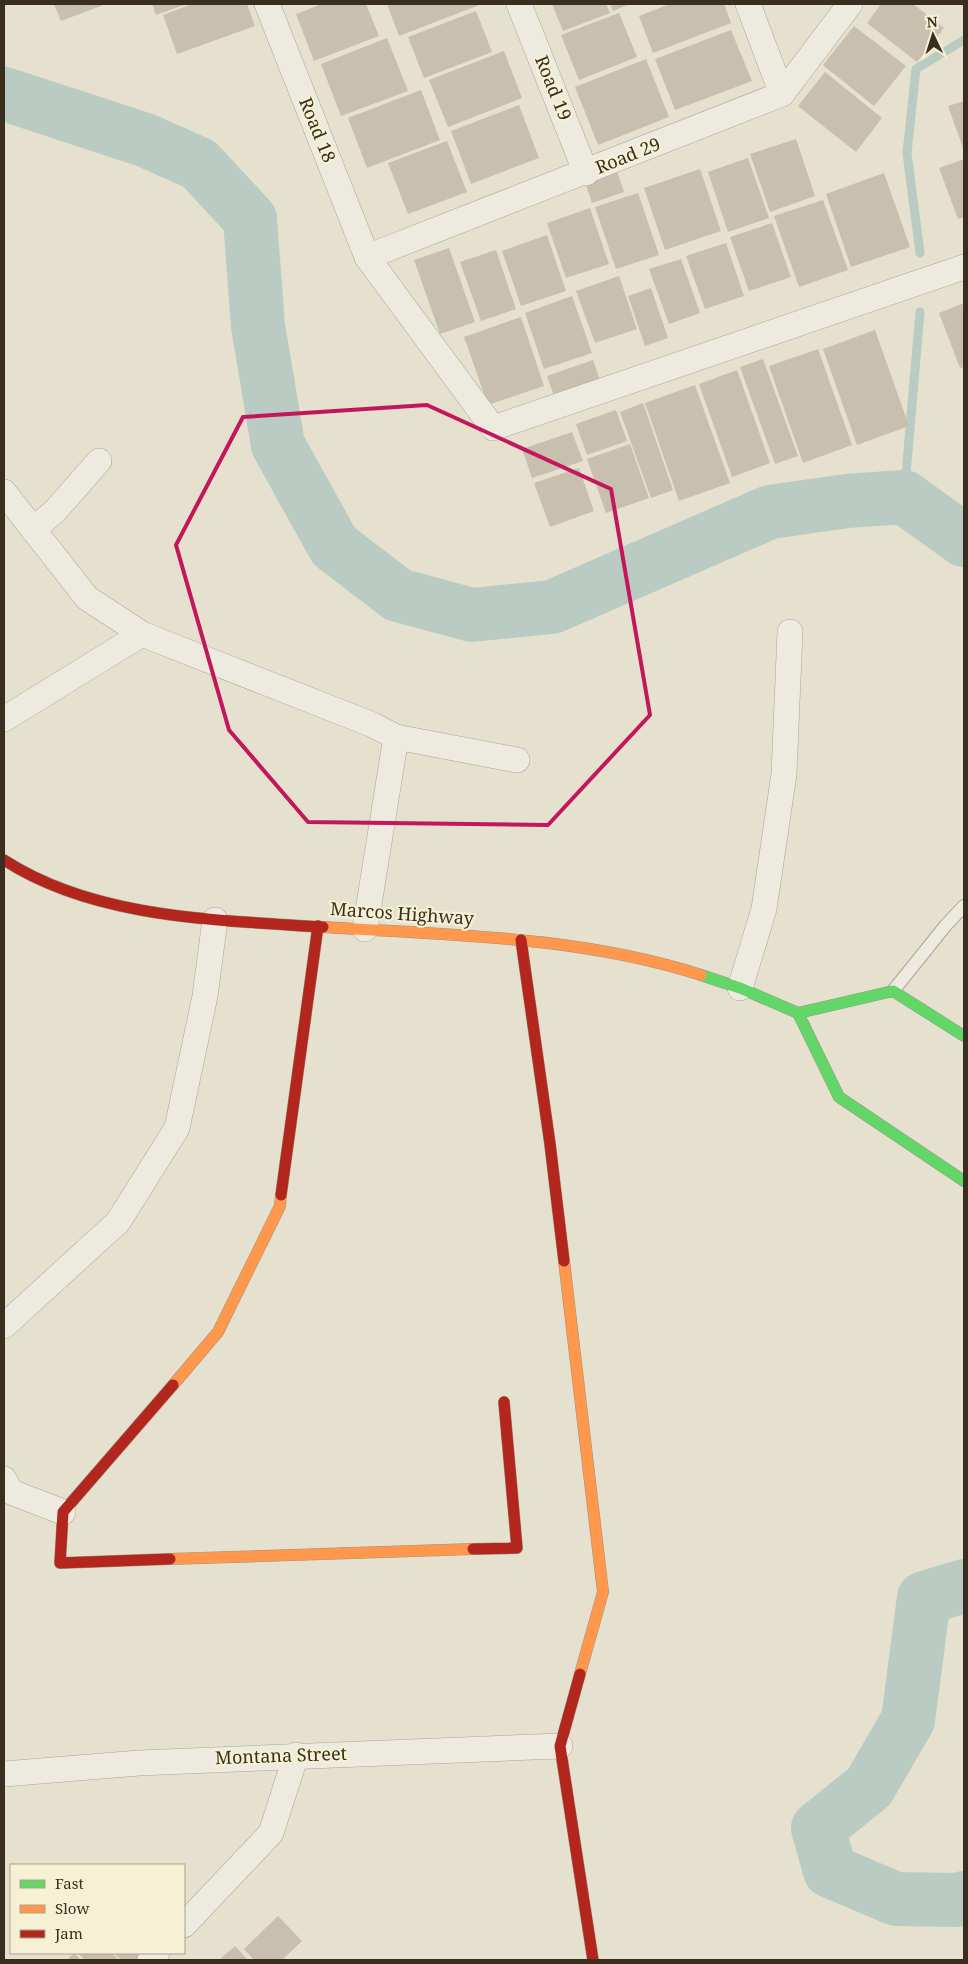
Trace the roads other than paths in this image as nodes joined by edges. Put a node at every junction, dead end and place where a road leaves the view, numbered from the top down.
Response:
1 (266, 4) edge
2 (519, 4) edge
3 (748, 4) edge
4 (850, 4) edge
5 (782, 94) junction
6 (586, 172) junction
7 (367, 257) junction
8 (964, 267) edge
9 (99, 461) dead end
10 (4, 492) edge
11 (33, 530) junction
12 (790, 632) dead end
13 (142, 634) junction
14 (4, 719) edge
15 (396, 737) junction
16 (517, 760) dead end
17 (4, 860) edge
18 (964, 906) edge
19 (215, 920) junction
20 (318, 926) junction
21 (365, 929) junction
22 (522, 940) junction
23 (740, 988) junction
24 (893, 991) junction
25 (798, 1013) junction
26 (964, 1036) edge
27 (964, 1181) edge
28 (4, 1326) edge
29 (504, 1402) dead end
30 (4, 1479) edge
31 (63, 1512) junction
32 (560, 1746) junction
33 (296, 1755) junction
34 (4, 1774) edge
35 (185, 1924) edge
36 (593, 1960) edge

1 - 7 street, Road 18
2 - 6 street, Road 19
3 - 5 street
4 - 5 street
5 - 6 street, Road 29
6 - 7 street, Road 29
7 - 8 street, Road 18
9 - 11 street
10 - 11 street
11 - 13 street
12 - 23 street
13 - 14 street
13 - 15 street
15 - 16 street
15 - 21 street
17 - 19 street, Marcos Highway
18 - 24 lane
19 - 20 street, Marcos Highway
19 - 28 street
20 - 21 street, Marcos Highway
20 - 31 street
21 - 22 street, Marcos Highway
22 - 23 street, Marcos Highway
22 - 32 street
23 - 25 street, Marcos Highway
24 - 25 street
24 - 26 street
25 - 27 street
29 - 31 street
30 - 31 street
32 - 33 street, Montana Street
32 - 36 street
33 - 34 street, Montana Street
33 - 35 street

